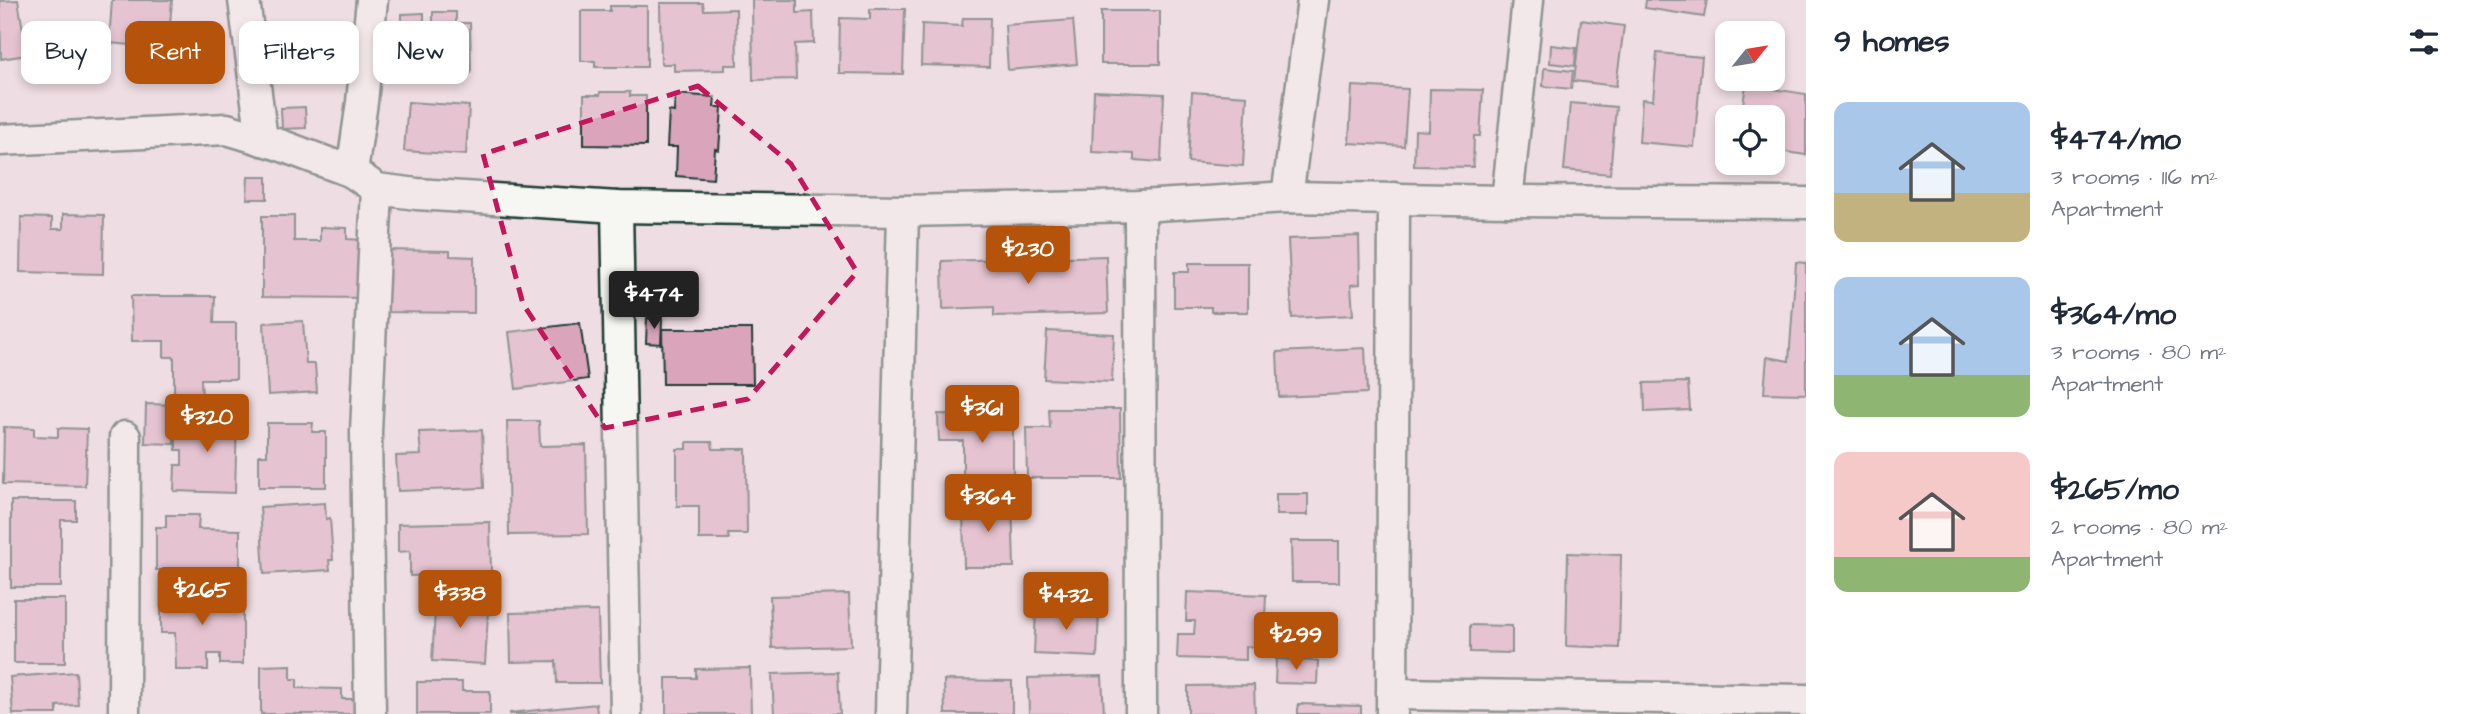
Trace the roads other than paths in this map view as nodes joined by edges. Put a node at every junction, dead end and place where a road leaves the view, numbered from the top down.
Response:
1 (244, 0) edge
2 (372, 0) edge
3 (1313, 0) edge
4 (1528, 0) edge
5 (0, 140) edge
6 (262, 140) junction
7 (352, 172) junction
8 (377, 189) junction
9 (1287, 197) junction
10 (1394, 198) junction
11 (1507, 201) junction
12 (1806, 203) edge
13 (1140, 206) junction
14 (617, 207) junction
15 (903, 211) junction
16 (125, 437) dead end
17 (1806, 701) edge
18 (1392, 704) edge
19 (124, 714) edge
20 (370, 714) edge
21 (626, 714) edge
22 (891, 714) edge
23 (1141, 714) edge

1 - 6 street
2 - 7 street
3 - 9 street
4 - 11 street
5 - 6 street
6 - 7 street
7 - 8 street
8 - 14 street
8 - 20 street
9 - 10 street
9 - 13 street
10 - 11 street
10 - 18 street
11 - 12 street
13 - 15 street
13 - 23 street
14 - 15 street
14 - 21 street
15 - 22 street
16 - 19 street
17 - 18 street

